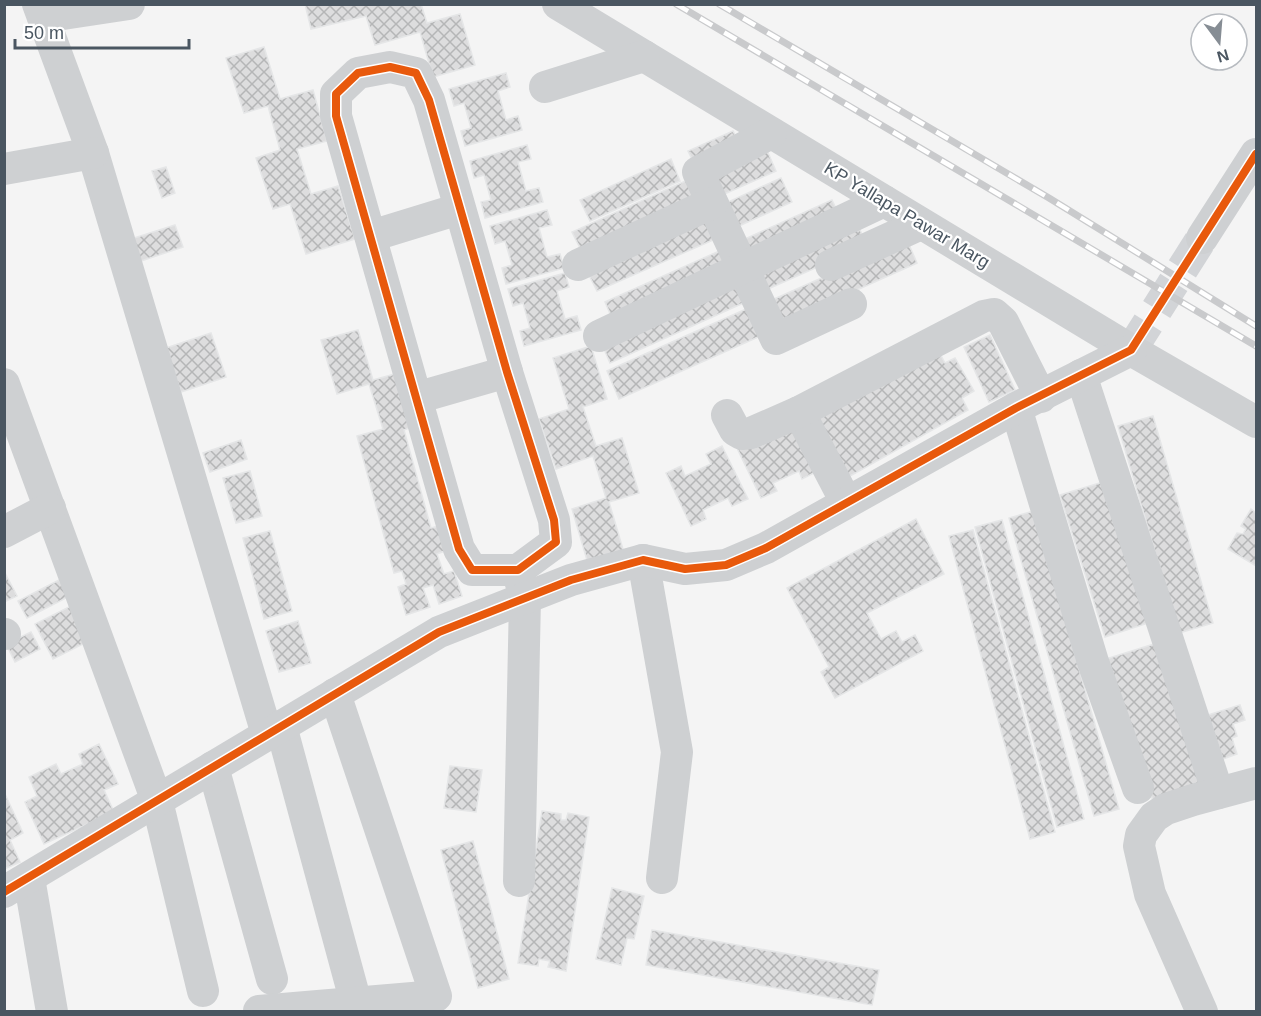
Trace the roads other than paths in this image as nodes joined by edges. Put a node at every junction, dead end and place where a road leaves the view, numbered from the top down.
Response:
1 (129, 4) edge
2 (558, 4) edge
3 (41, 11) edge
4 (644, 57) junction
5 (545, 87) dead end
6 (771, 133) junction
7 (93, 153) junction
8 (1257, 154) edge
9 (4, 169) edge
10 (884, 201) junction
11 (712, 203) junction
12 (459, 209) junction
13 (921, 224) junction
14 (372, 236) junction
15 (1202, 238) tunnel mouth
16 (578, 265) dead end
17 (831, 265) dead end
18 (743, 268) junction
19 (851, 304) dead end
20 (599, 336) dead end
21 (1131, 350) junction
22 (507, 372) junction
23 (1082, 375) junction
24 (4, 384) edge
25 (416, 398) junction
26 (1028, 403) junction
27 (799, 412) junction
28 (727, 415) dead end
29 (1257, 422) edge
30 (846, 502) junction
31 (50, 508) junction
32 (4, 532) edge
33 (643, 560) junction
34 (521, 584) junction
35 (335, 694) junction
36 (274, 730) junction
37 (213, 766) junction
38 (1257, 783) edge
39 (1138, 788) dead end
40 (1218, 793) junction
41 (157, 801) junction
42 (662, 878) dead end
43 (519, 882) dead end
44 (17, 885) edge
45 (272, 980) dead end
46 (204, 991) dead end
47 (356, 1003) junction
48 (52, 1011) edge
49 (259, 1011) edge
50 (1202, 1011) edge

1 - 3 street
2 - 4 street, KP Yallapa Pawar Marg
3 - 7 street
4 - 5 street
4 - 6 street, KP Yallapa Pawar Marg
6 - 10 street, KP Yallapa Pawar Marg
6 - 11 street
7 - 9 street
7 - 36 street
8 - 15 street
10 - 13 street, KP Yallapa Pawar Marg
10 - 18 street
11 - 16 street
11 - 18 street
12 - 14 street
12 - 14 street
12 - 22 street
13 - 17 street
13 - 21 street, KP Yallapa Pawar Marg
14 - 25 street
18 - 19 street
18 - 20 street
21 - 23 street
21 - 29 street, KP Yallapa Pawar Marg
22 - 25 street
22 - 34 street
23 - 26 street
23 - 40 street
24 - 31 street
25 - 34 street
26 - 27 street
26 - 30 street
26 - 39 street
27 - 28 street
27 - 30 street
30 - 33 street
31 - 32 street
31 - 41 street
33 - 34 street
33 - 42 street
34 - 35 street
34 - 43 street
35 - 36 street
35 - 47 street
36 - 37 street
36 - 47 street
37 - 41 street
37 - 45 street
38 - 40 street
40 - 50 street
41 - 44 street
41 - 46 street
44 - 48 street
47 - 49 street

